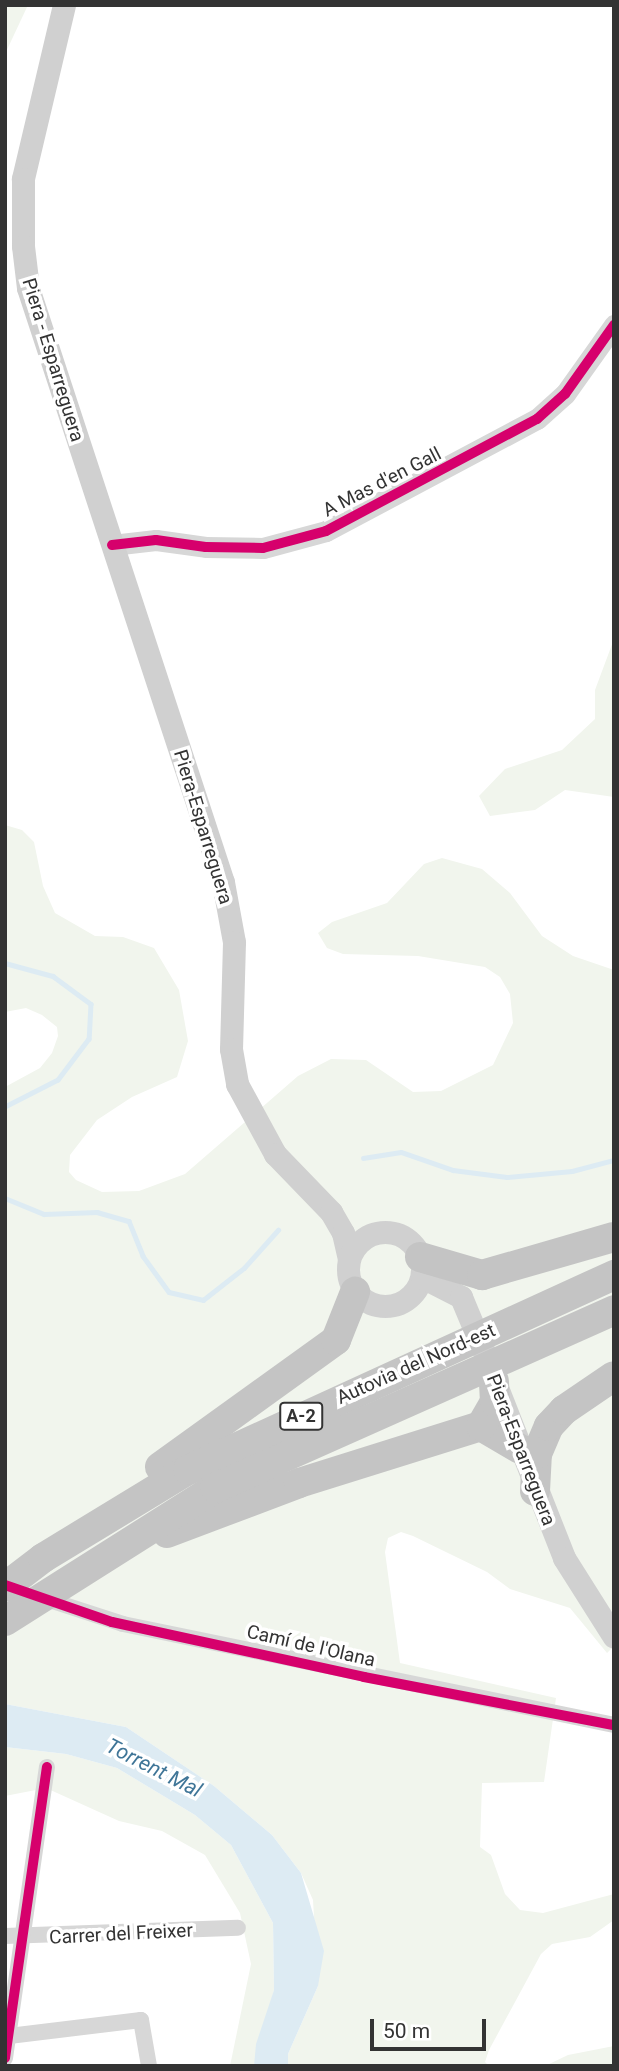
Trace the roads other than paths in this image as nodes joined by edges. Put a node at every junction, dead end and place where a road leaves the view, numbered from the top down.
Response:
1 (64, 5) edge
2 (614, 325) edge
3 (112, 545) junction
4 (331, 1212) junction
5 (378, 1233) junction
6 (614, 1237) edge
7 (349, 1258) junction
8 (421, 1267) junction
9 (614, 1275) edge
10 (355, 1292) junction
11 (614, 1310) edge
12 (614, 1376) edge
13 (501, 1415) junction
14 (549, 1426) junction
15 (535, 1490) junction
16 (119, 1546) junction
17 (43, 1558) junction
18 (5, 1586) edge
19 (5, 1621) edge
20 (614, 1637) edge
21 (614, 1725) edge
22 (47, 1767) dead end
23 (238, 1928) dead end
24 (5, 1936) edge
25 (24, 1938) junction
26 (9, 2036) junction
27 (5, 2058) edge
28 (149, 2066) edge

1 - 3 main road, Piera - Esparreguera
2 - 3 street, A Mas d'en Gall
3 - 4 main road, Piera-Esparreguera
4 - 5 main road, Piera-Esparreguera
4 - 7 main road, Piera-Esparreguera
5 - 7 main road
5 - 8 main road, Piera-Esparreguera
6 - 8 highway
7 - 10 main road, Piera-Esparreguera
8 - 10 main road
8 - 13 main road, Piera-Esparreguera
9 - 17 highway, Autovia del Nord-est / A-2
10 - 17 highway
11 - 16 highway, Autovia del Nord-est / A-2
12 - 14 highway
13 - 14 highway
13 - 15 main road, Piera-Esparreguera
13 - 16 highway
14 - 15 highway
15 - 20 main road, Piera-Esparreguera
16 - 19 highway, Autovia del Nord-est / A-2
17 - 18 highway, Autovia del Nord-est / A-2
18 - 21 street, Camí de l'Olana
22 - 25 street
23 - 25 street, Carrer del Freixer
24 - 25 street, Carrer del Freixer
25 - 26 street
26 - 27 street
26 - 28 street

